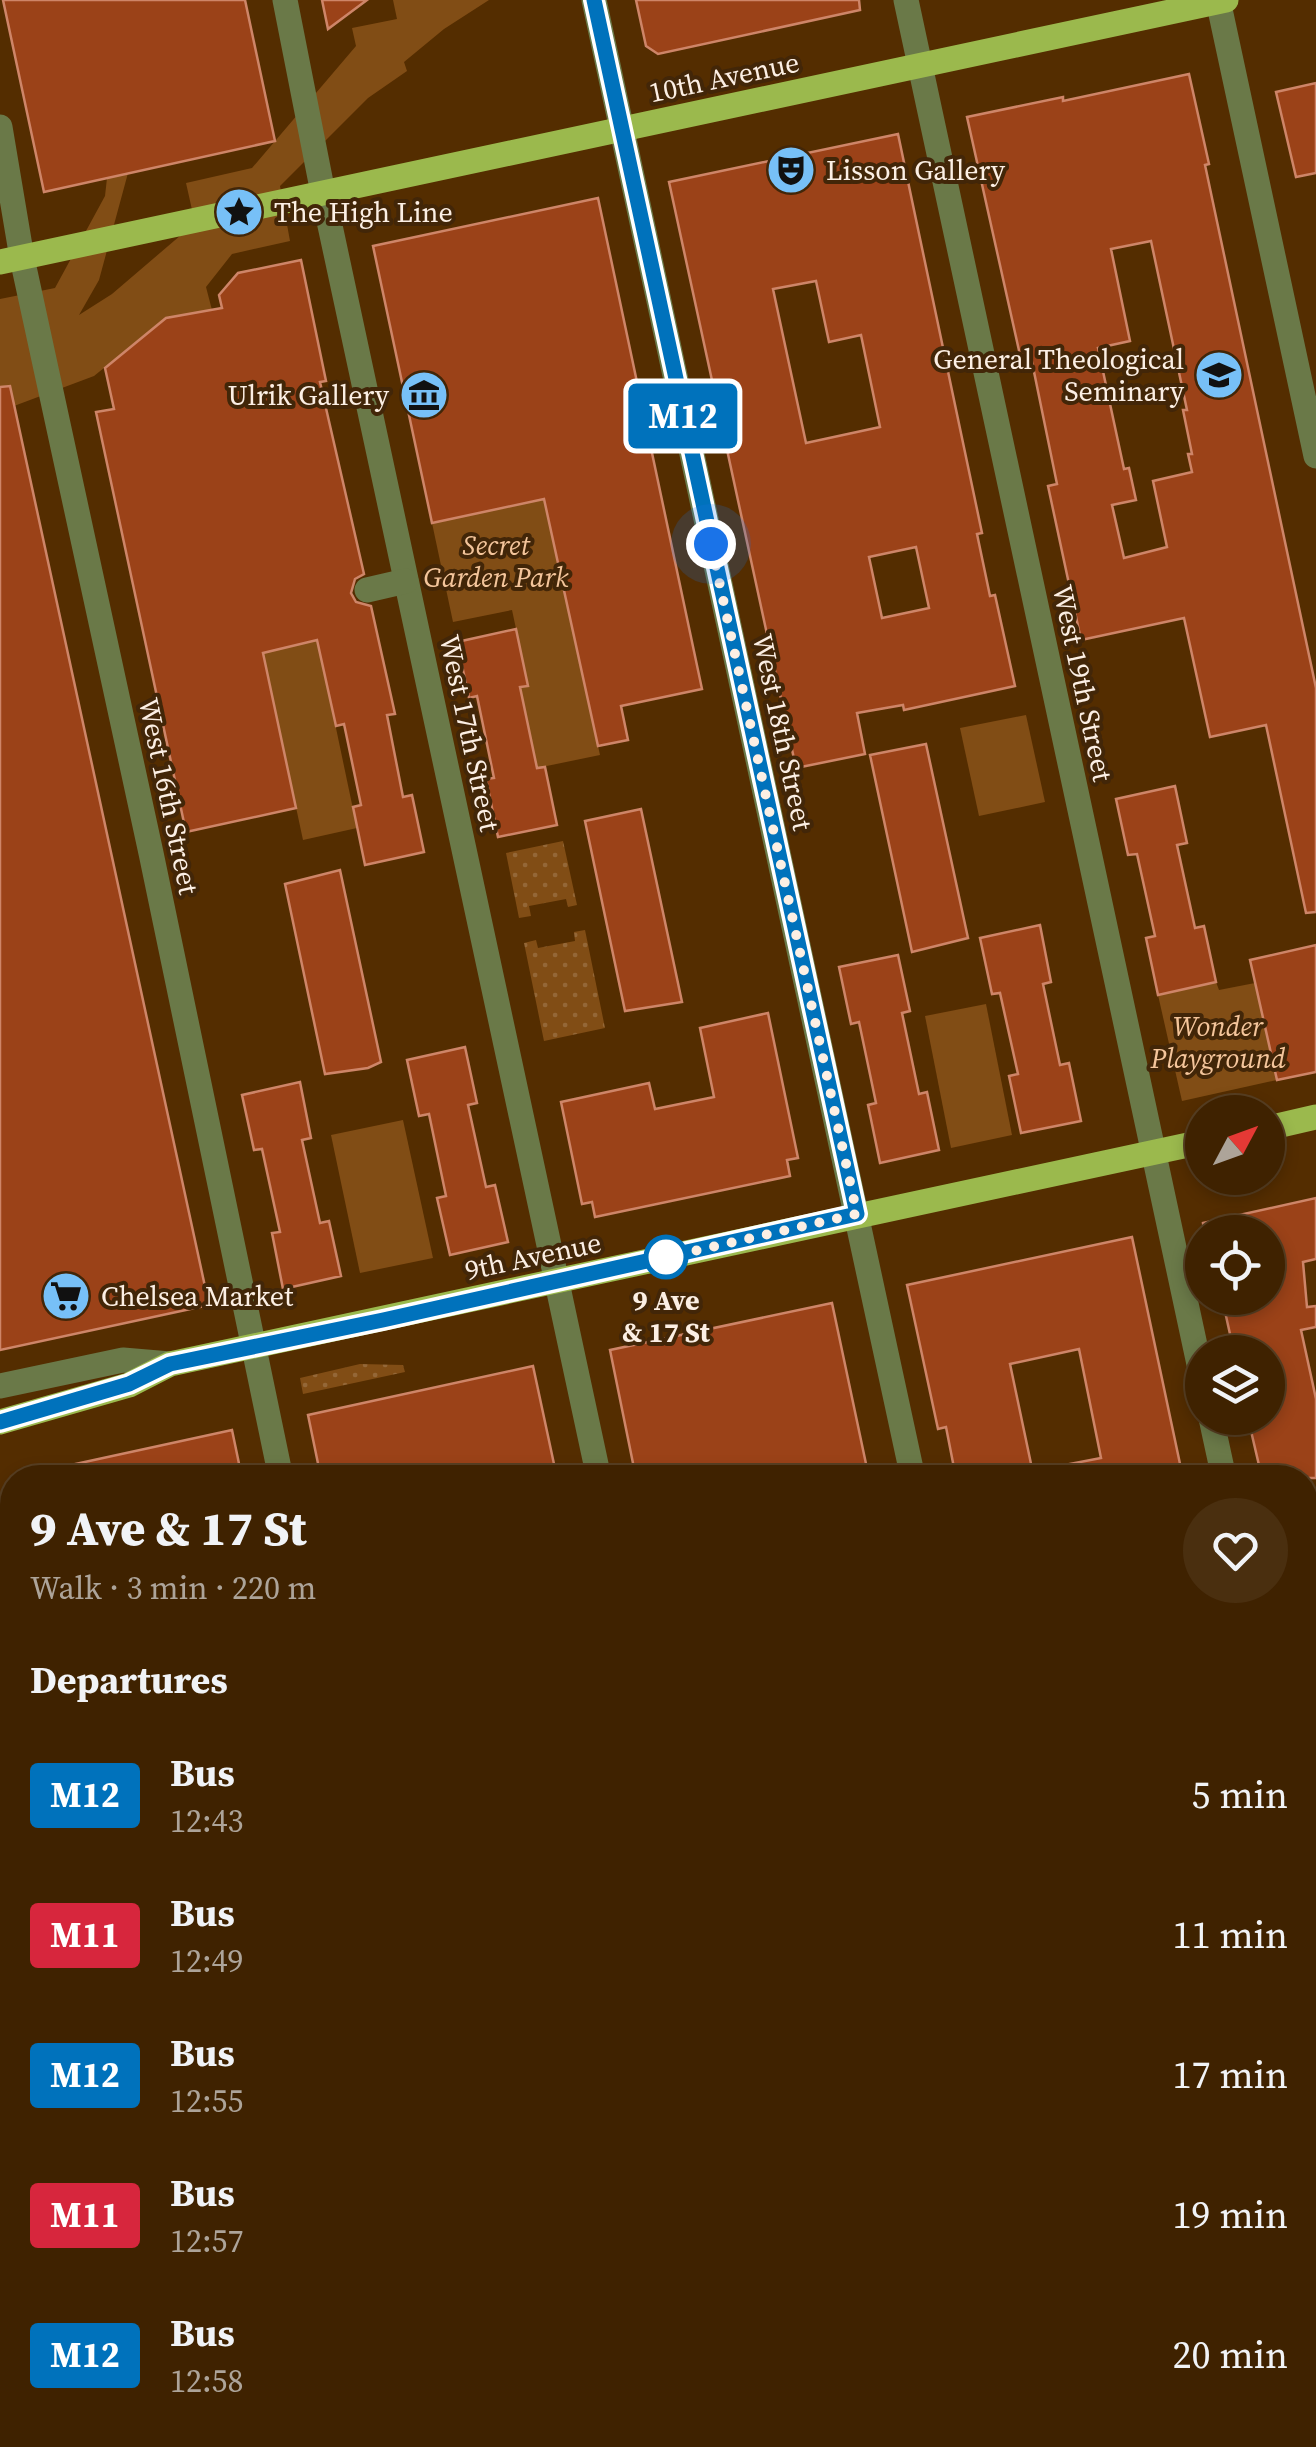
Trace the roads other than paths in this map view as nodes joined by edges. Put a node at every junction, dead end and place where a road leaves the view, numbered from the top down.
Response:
1 (284, 0) edge
2 (594, 0) edge
3 (906, 0) edge
4 (1221, 0) edge
5 (1127, 10) edge
6 (920, 65) junction
7 (0, 127) edge
8 (621, 129) junction
9 (323, 193) junction
10 (11, 260) edge
11 (1316, 456) edge
12 (406, 581) junction
13 (368, 590) dead end
14 (1316, 1117) edge
15 (1285, 1124) edge
16 (1185, 1146) edge
17 (1154, 1152) junction
18 (857, 1214) junction
19 (558, 1282) junction
20 (1193, 1335) edge
21 (254, 1347) junction
22 (170, 1364) junction
23 (0, 1386) edge
24 (0, 1422) edge
25 (1215, 1435) edge
26 (277, 1465) edge
27 (596, 1465) edge
28 (910, 1465) edge
29 (1221, 1465) edge

1 - 9 street, West 17th Street
2 - 8 street, West 18th Street
3 - 6 street, West 19th Street
4 - 5 main road, 10th Avenue
4 - 11 street
5 - 6 main road, 10th Avenue
6 - 8 main road, 10th Avenue
6 - 17 street, West 19th Street
7 - 10 street, West 16th Street
8 - 9 main road, 10th Avenue
8 - 18 street, West 18th Street
9 - 10 main road, 10th Avenue
9 - 12 street, West 17th Street
10 - 21 street, West 16th Street
12 - 13 street
12 - 19 street, West 17th Street
14 - 15 main road
16 - 17 main road, 9th Avenue
17 - 18 main road, 9th Avenue
17 - 20 street, West 19th Street
18 - 19 main road, 9th Avenue
18 - 28 street, West 18th Street
19 - 21 main road, 9th Avenue
19 - 27 street, West 17th Street
21 - 22 main road, 9th Avenue
21 - 26 street, West 16th Street
22 - 23 street, 9th Avenue
22 - 24 main road, 9th Avenue
25 - 29 street

